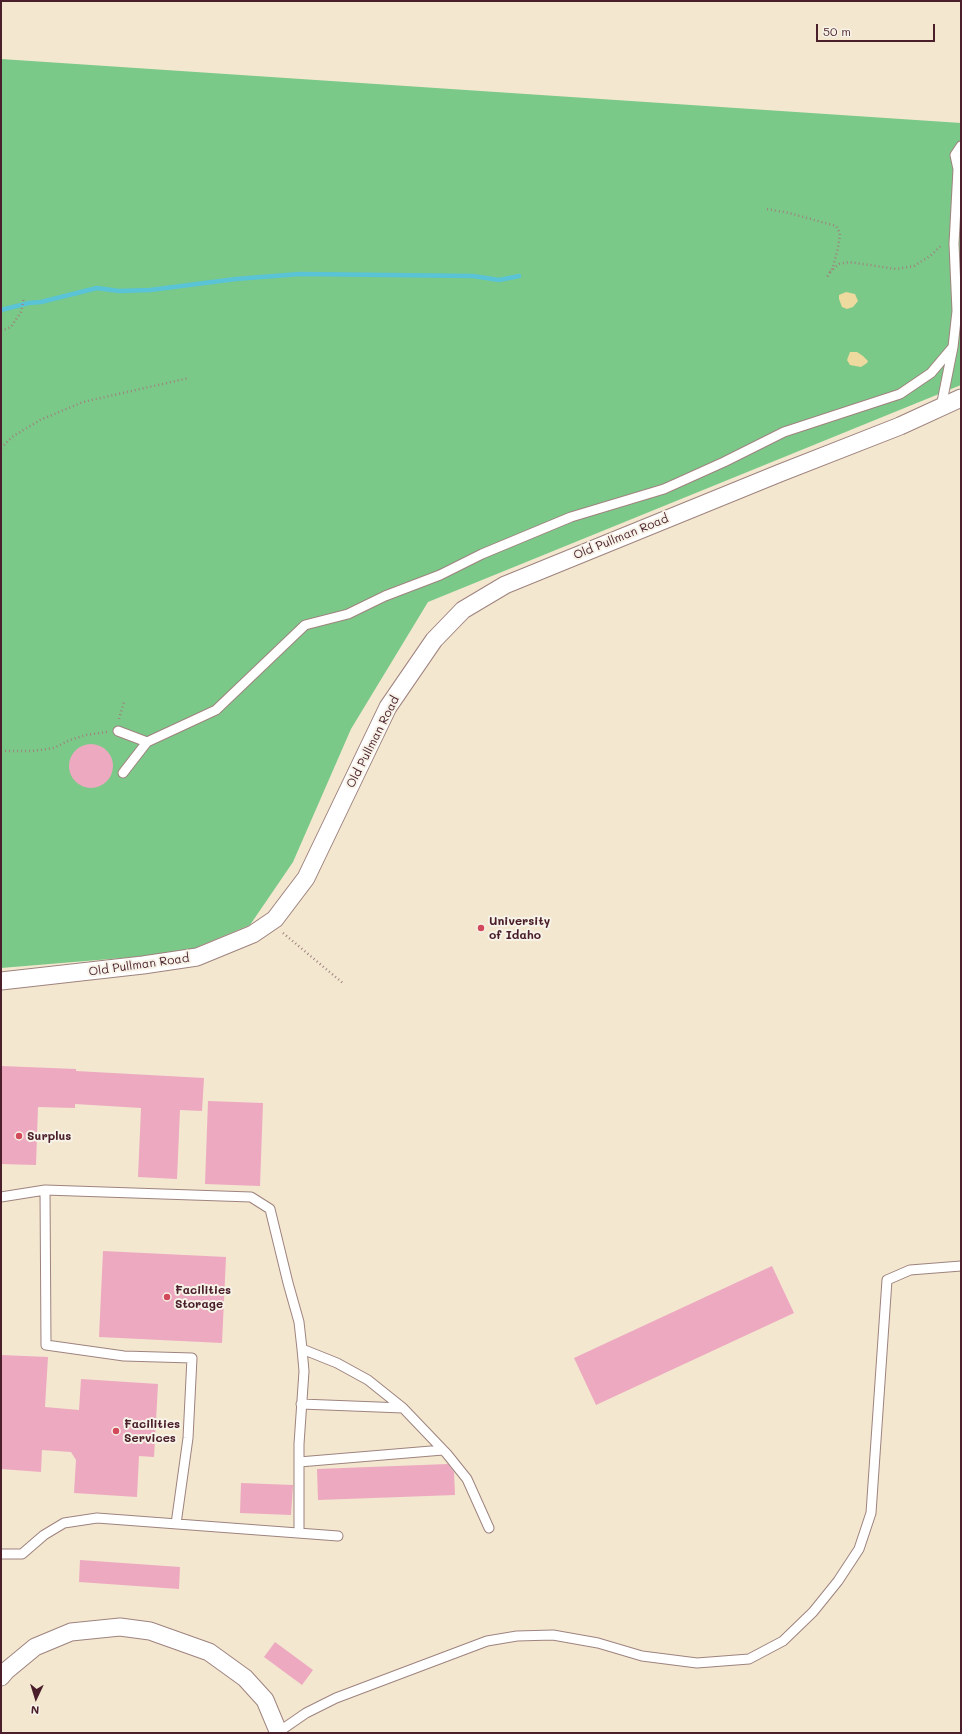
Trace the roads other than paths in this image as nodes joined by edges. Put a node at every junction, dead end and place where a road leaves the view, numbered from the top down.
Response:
1 (961, 146) edge
2 (953, 347) junction
3 (961, 398) edge
4 (941, 407) junction
5 (118, 731) road end
6 (148, 742) junction
7 (123, 773) dead end
8 (1, 982) edge
9 (45, 1190) junction
10 (1, 1197) edge
11 (961, 1266) edge
12 (302, 1349) junction
13 (301, 1404) junction
14 (403, 1408) junction
15 (443, 1450) junction
16 (299, 1462) junction
17 (176, 1524) junction
18 (489, 1528) dead end
19 (299, 1533) junction
20 (338, 1536) dead end
21 (1, 1554) edge
22 (1, 1677) edge
23 (277, 1732) edge

1 - 2 lane
2 - 4 lane
2 - 6 lane
3 - 4 street, Old Pullman Road
4 - 8 street, Old Pullman Road
5 - 6 lane
6 - 7 lane
9 - 10 lane
9 - 12 lane
9 - 17 lane
11 - 23 lane
12 - 13 lane
12 - 14 lane
13 - 14 lane
13 - 16 lane
14 - 15 lane
15 - 16 lane
15 - 18 lane
16 - 19 lane
17 - 19 lane
17 - 21 lane
19 - 20 lane
22 - 23 street

